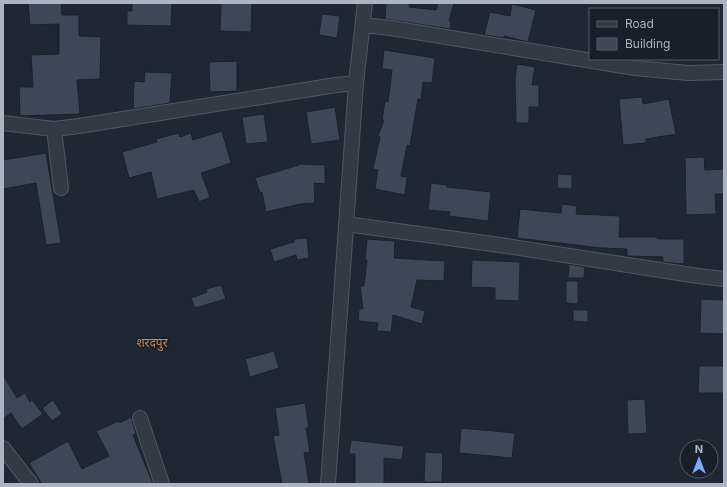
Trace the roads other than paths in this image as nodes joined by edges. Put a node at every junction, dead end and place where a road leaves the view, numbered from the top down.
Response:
1 (365, 3) edge
2 (363, 26) junction
3 (724, 72) edge
4 (356, 83) junction
5 (3, 123) edge
6 (54, 129) junction
7 (61, 188) dead end
8 (346, 224) junction
9 (724, 279) edge
10 (140, 418) dead end
11 (3, 448) edge
12 (31, 484) edge
13 (162, 484) edge
14 (328, 484) edge

1 - 2 street
2 - 3 street
2 - 4 street
4 - 6 street
4 - 8 street
5 - 6 street
6 - 7 street
8 - 9 street
8 - 14 street
10 - 13 street
11 - 12 street

